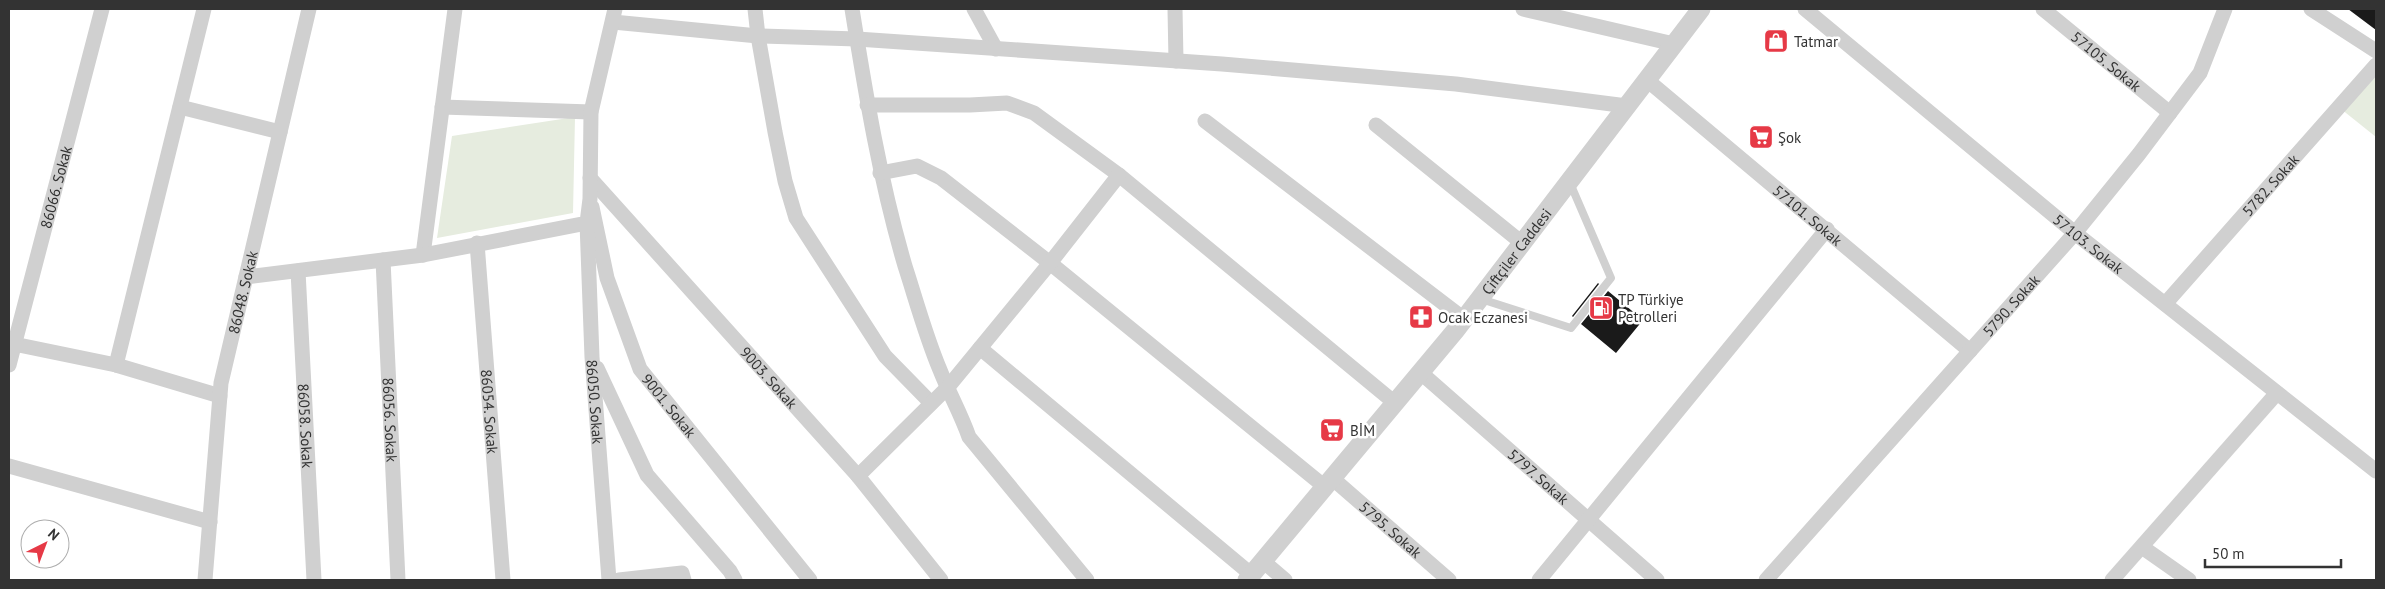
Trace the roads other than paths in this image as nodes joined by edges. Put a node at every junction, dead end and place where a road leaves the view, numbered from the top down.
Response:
1 (102, 9) edge
2 (204, 9) edge
3 (309, 9) edge
4 (455, 9) edge
5 (755, 9) edge
6 (852, 9) edge
7 (974, 9) edge
8 (1175, 9) edge
9 (1523, 9) edge
10 (1701, 9) edge
11 (1805, 9) edge
12 (2043, 9) edge
13 (2225, 9) edge
14 (2311, 9) edge
15 (614, 15) edge
16 (758, 36) junction
17 (857, 39) junction
18 (1674, 44) junction
19 (996, 49) junction
20 (2376, 51) edge
21 (1176, 61) junction
22 (2376, 66) edge
23 (1647, 80) junction
24 (867, 104) junction
25 (1626, 106) junction
26 (180, 107) junction
27 (442, 107) junction
28 (591, 112) junction
29 (2170, 113) junction
30 (1205, 121) dead end
31 (1376, 125) dead end
32 (280, 132) junction
33 (880, 173) junction
34 (1119, 175) junction
35 (590, 178) junction
36 (1569, 181) junction
37 (590, 198) junction
38 (587, 223) junction
39 (1827, 230) junction
40 (2075, 233) junction
41 (1522, 243) junction
42 (477, 244) junction
43 (423, 255) junction
44 (383, 260) junction
45 (1050, 263) junction
46 (298, 271) junction
47 (246, 278) junction
48 (1479, 298) junction
49 (2165, 304) junction
50 (1464, 319) junction
51 (12, 344) edge
52 (980, 348) junction
53 (1970, 351) junction
54 (592, 357) junction
55 (116, 365) junction
56 (9, 366) edge
57 (1420, 372) junction
58 (948, 387) junction
59 (2277, 393) junction
60 (220, 396) junction
61 (932, 403) junction
62 (1395, 403) junction
63 (9, 466) edge
64 (2376, 471) edge
65 (858, 476) junction
66 (1329, 482) junction
67 (1588, 520) junction
68 (210, 522) junction
69 (2142, 547) junction
70 (1254, 572) edge
71 (205, 580) edge
72 (314, 580) edge
73 (398, 580) edge
74 (502, 580) edge
75 (609, 580) edge
76 (619, 580) edge
77 (684, 580) edge
78 (735, 580) edge
79 (810, 580) edge
80 (941, 580) edge
81 (1087, 580) edge
82 (1285, 580) edge
83 (1448, 580) edge
84 (1539, 580) edge
85 (1657, 580) edge
86 (1766, 580) edge
87 (2112, 580) edge
88 (2188, 580) edge

1 - 51 street, 86066. Sokak
2 - 26 street
3 - 32 street, 86048. Sokak
4 - 27 street
5 - 16 street
6 - 17 street
7 - 19 street
8 - 21 street
9 - 18 street
10 - 18 street, Çiftçiler Caddesi
11 - 40 street, 57103. Sokak
12 - 29 street, 57105. Sokak
13 - 29 street, 5790. Sokak
14 - 20 street
15 - 16 street
15 - 28 street
16 - 17 street
16 - 61 street
17 - 19 street
17 - 24 street
18 - 23 street, Çiftçiler Caddesi
19 - 21 street
21 - 25 street
22 - 49 street, 5782. Sokak
23 - 25 street, Çiftçiler Caddesi
23 - 39 street, 57101. Sokak
24 - 33 street
24 - 34 street
25 - 36 street, Çiftçiler Caddesi
26 - 32 street
26 - 55 street
27 - 28 street
27 - 43 street
28 - 35 street
29 - 40 street, 5790. Sokak
30 - 50 street
31 - 41 street
32 - 47 street, 86048. Sokak
33 - 45 street, 5795. Sokak
33 - 58 street
34 - 45 street
34 - 62 street
35 - 37 street
35 - 65 street, 9003. Sokak
36 - 41 street, Çiftçiler Caddesi
36 - 48 lane
37 - 38 street, 86050. Sokak
37 - 79 street, 9001. Sokak
38 - 42 street
38 - 54 street, 86050. Sokak
39 - 53 street, 57101. Sokak
39 - 67 street
40 - 49 street, 57103. Sokak
40 - 53 street, 5790. Sokak
41 - 48 street, Çiftçiler Caddesi
42 - 43 street
42 - 74 street, 86054. Sokak
43 - 44 street
44 - 46 street
44 - 73 street, 86056. Sokak
45 - 52 street
45 - 66 street, 5795. Sokak
46 - 47 street
46 - 72 street, 86058. Sokak
47 - 60 street, 86048. Sokak
48 - 50 street, Çiftçiler Caddesi
49 - 59 street, 57103. Sokak
50 - 57 street, Çiftçiler Caddesi
51 - 55 street
51 - 56 street, 86066. Sokak
52 - 58 street
52 - 70 street
53 - 86 street, 5790. Sokak
54 - 75 street, 86050. Sokak
54 - 78 street
55 - 60 street
57 - 62 street, Çiftçiler Caddesi
57 - 67 street, 5797. Sokak
58 - 61 street
58 - 81 street
59 - 64 street, 57103. Sokak
59 - 69 street
60 - 68 street, 86048. Sokak
61 - 65 street
62 - 66 street, Çiftçiler Caddesi
63 - 68 street
65 - 80 street, 9003. Sokak
66 - 70 street, Çiftçiler Caddesi
66 - 83 street, 5795. Sokak
67 - 84 street
67 - 85 street, 5797. Sokak
68 - 71 street, 86048. Sokak
69 - 87 street
69 - 88 street
70 - 82 street
76 - 77 street

